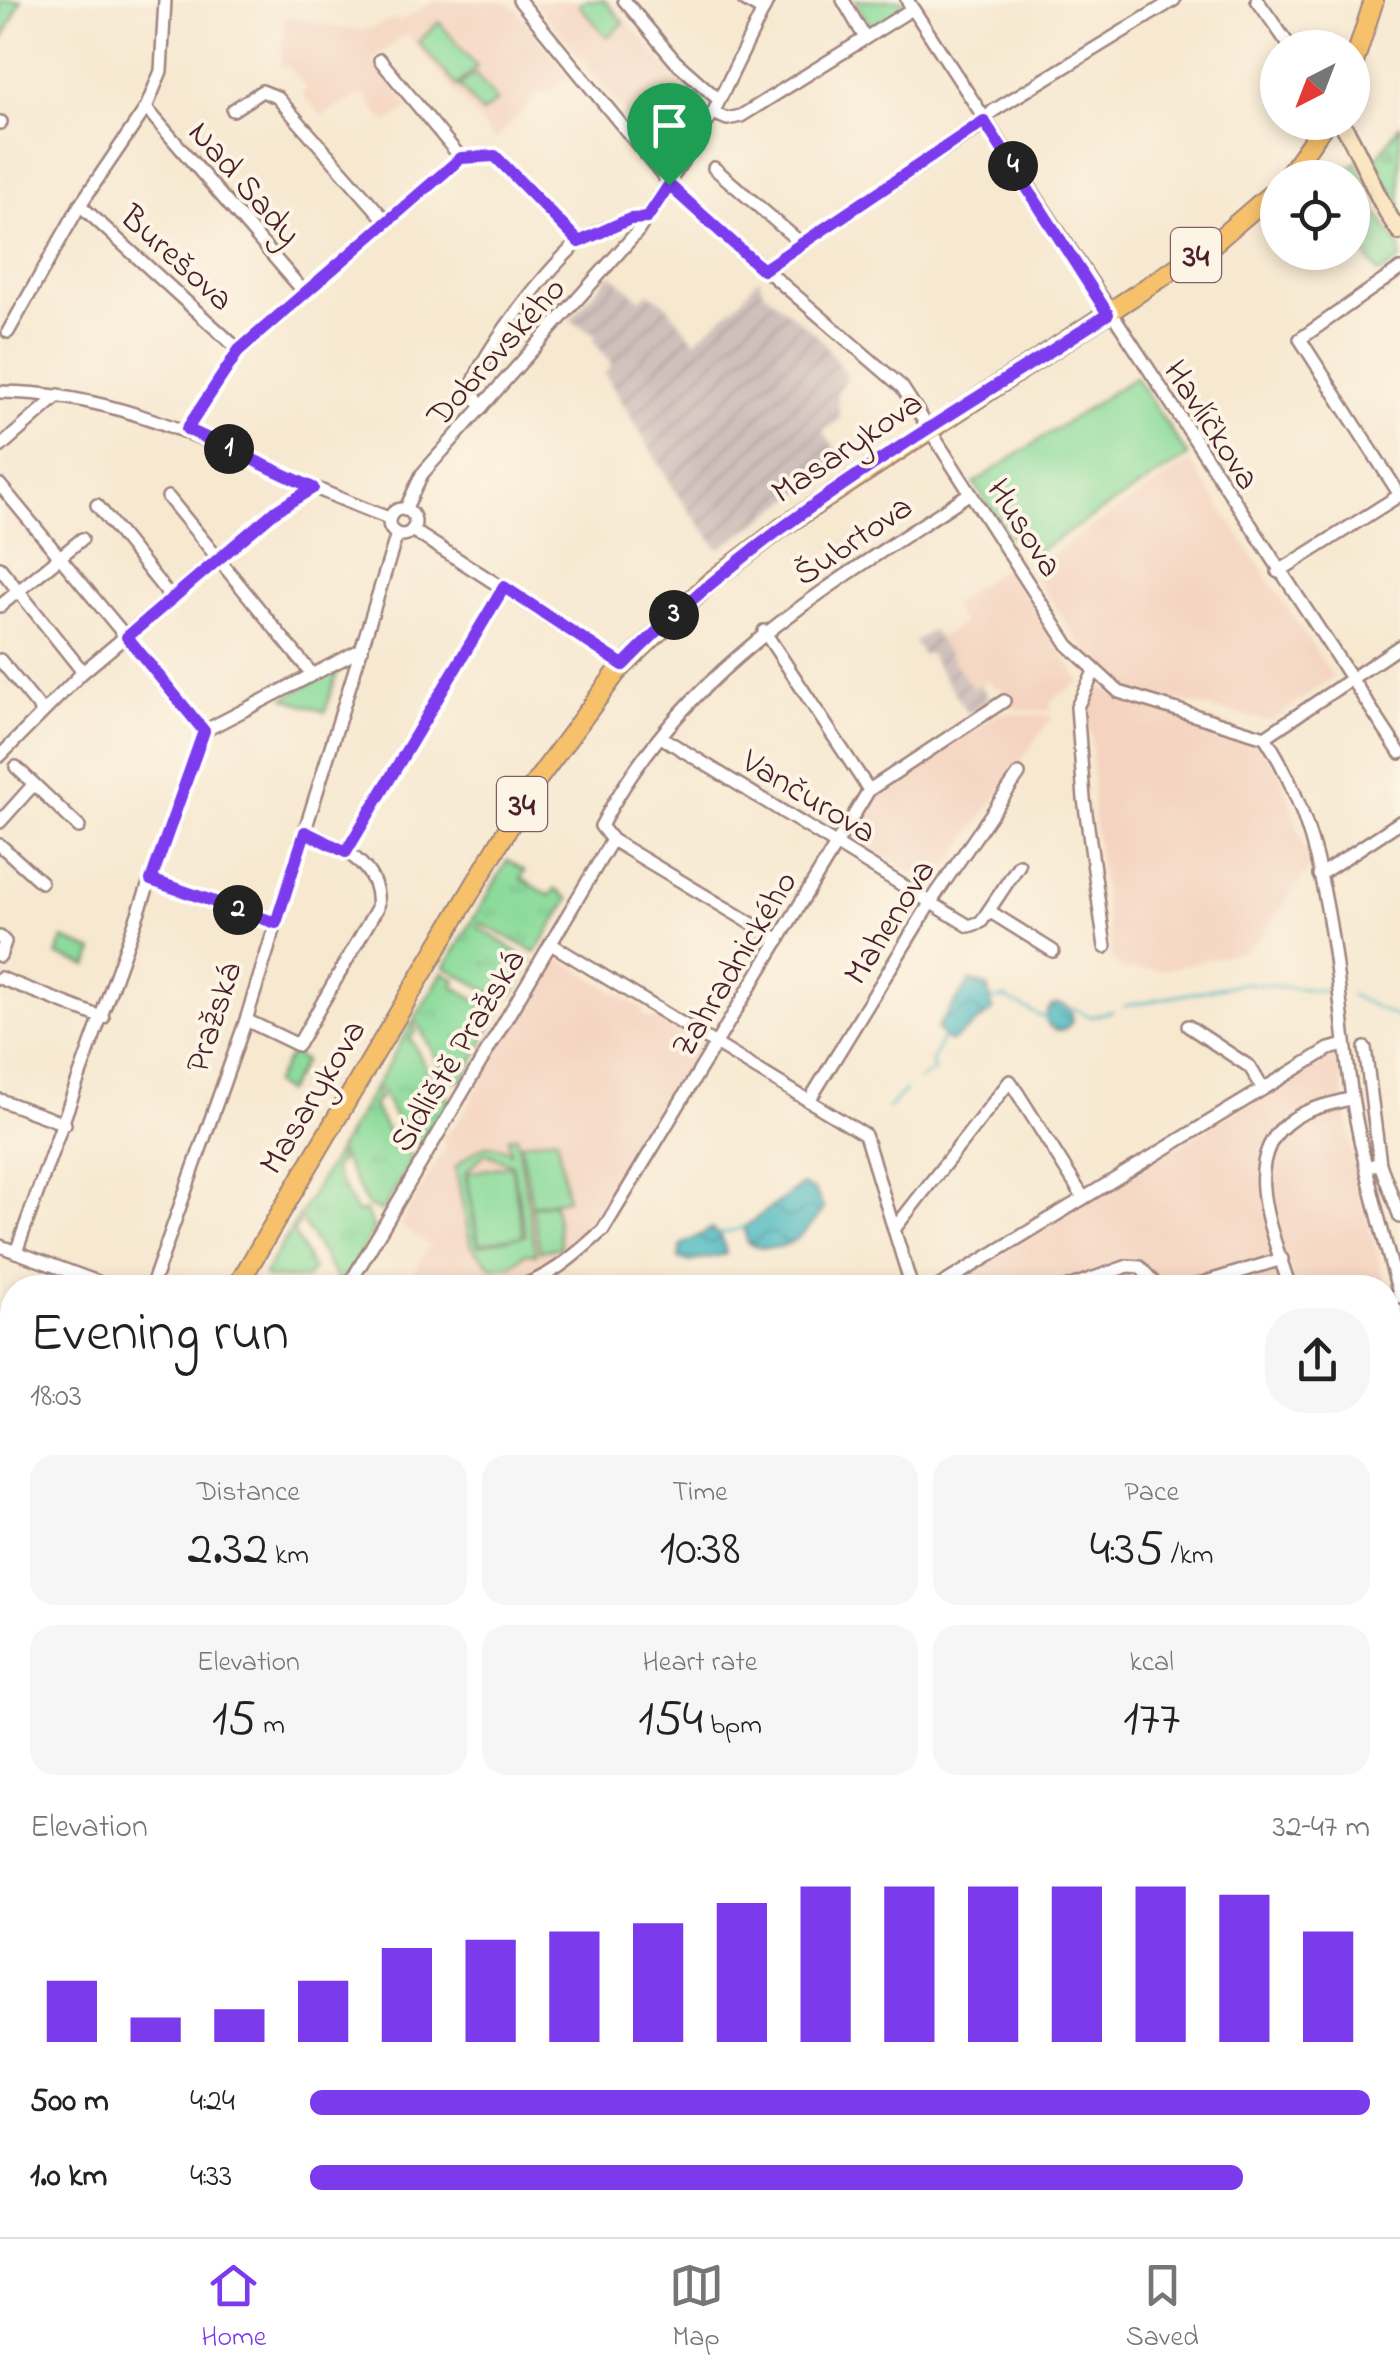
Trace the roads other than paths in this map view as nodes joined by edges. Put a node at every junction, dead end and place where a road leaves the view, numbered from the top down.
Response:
1 (164, 0) edge
2 (519, 0) edge
3 (624, 0) edge
4 (744, 0) edge
5 (843, 0) edge
6 (1174, 0) edge
7 (1256, 0) edge
8 (1374, 0) edge
9 (1157, 4) edge
10 (909, 5) edge
11 (765, 6) edge
12 (1278, 30) edge
13 (1364, 30) edge
14 (865, 38) junction
15 (380, 60) dead end
16 (719, 100) junction
17 (146, 108) junction
18 (233, 110) dead end
19 (713, 112) junction
20 (984, 121) junction
21 (1353, 140) edge
22 (461, 158) junction
23 (714, 168) dead end
24 (669, 185) junction
25 (1260, 204) edge
26 (80, 206) junction
27 (647, 218) junction
28 (387, 222) junction
29 (1400, 232) edge
30 (579, 242) junction
31 (802, 244) junction
32 (1400, 269) edge
33 (763, 270) junction
34 (304, 292) junction
35 (1108, 314) junction
36 (8, 332) dead end
37 (239, 350) junction
38 (0, 392) edge
39 (59, 394) junction
40 (482, 408) junction
41 (187, 429) junction
42 (932, 429) junction
43 (0, 448) edge
44 (0, 484) edge
45 (313, 488) junction
46 (970, 492) junction
47 (1400, 494) edge
48 (168, 496) dead end
49 (97, 505) dead end
50 (405, 510) junction
51 (389, 518) junction
52 (412, 530) junction
53 (397, 534) junction
54 (82, 540) dead end
55 (61, 556) junction
56 (219, 559) junction
57 (0, 568) edge
58 (1278, 572) junction
59 (504, 587) junction
60 (18, 591) junction
61 (172, 599) junction
62 (0, 606) edge
63 (764, 631) junction
64 (127, 637) junction
65 (1400, 646) edge
66 (362, 648) junction
67 (0, 660) edge
68 (623, 665) junction
69 (83, 672) junction
70 (1094, 672) junction
71 (312, 674) junction
72 (1349, 680) junction
73 (1004, 701) dead end
74 (42, 711) junction
75 (204, 731) junction
76 (661, 737) junction
77 (1265, 737) junction
78 (1400, 754) edge
79 (0, 756) edge
80 (16, 767) dead end
81 (1019, 774) dead end
82 (34, 784) junction
83 (869, 790) junction
84 (0, 822) edge
85 (1400, 822) edge
86 (80, 827) dead end
87 (305, 832) junction
88 (612, 840) junction
89 (836, 843) junction
90 (0, 845) edge
91 (346, 852) junction
92 (1018, 865) dead end
93 (1319, 874) junction
94 (151, 880) junction
95 (40, 882) dead end
96 (932, 900) junction
97 (989, 911) junction
98 (276, 923) junction
99 (2, 939) edge
100 (779, 940) junction
101 (550, 944) junction
102 (1104, 947) dead end
103 (1052, 950) dead end
104 (0, 956) edge
105 (0, 978) edge
106 (103, 1018) junction
107 (246, 1020) junction
108 (1188, 1026) dead end
109 (716, 1044) junction
110 (1345, 1045) junction
111 (1364, 1048) dead end
112 (1264, 1089) junction
113 (1352, 1098) junction
114 (0, 1100) edge
115 (810, 1101) junction
116 (64, 1124) junction
117 (1380, 1164) junction
118 (1364, 1166) junction
119 (1397, 1196) edge
120 (1083, 1197) junction
121 (1400, 1216) edge
122 (895, 1228) junction
123 (0, 1246) edge
124 (16, 1252) junction
125 (1282, 1259) junction
126 (79, 1275) edge
127 (157, 1275) edge
128 (243, 1275) edge
129 (355, 1275) edge
130 (550, 1275) edge
131 (908, 1275) edge
132 (957, 1275) edge
133 (1109, 1275) edge
134 (1148, 1275) edge
135 (1229, 1275) edge
136 (1286, 1275) edge
137 (1394, 1275) edge

1 - 17 street
2 - 24 street, Husova
3 - 16 street
4 - 11 street
5 - 14 street
6 - 9 street
7 - 12 street
8 - 13 main road
9 - 20 street
10 - 14 street
10 - 20 street, Havlíčkova
11 - 16 street, Dobrovského
14 - 19 street
15 - 22 street
16 - 19 street, Dobrovského
17 - 26 street
17 - 34 street, Nad Sady
18 - 28 street
19 - 24 street, Dobrovského
20 - 31 street
20 - 35 street, Havlíčkova
21 - 29 main road
22 - 28 street
22 - 30 street
23 - 31 street
24 - 27 street, Dobrovského
24 - 33 street, Husova
25 - 35 main road, Masarykova / 34
26 - 36 street
26 - 37 street, Burešova
27 - 30 street
27 - 40 street, Dobrovského
28 - 34 street
30 - 40 street
31 - 33 street
32 - 47 street
33 - 42 street, Husova
34 - 37 street
35 - 42 main road, Masarykova / 34
35 - 58 street, Havlíčkova
37 - 41 street
38 - 39 street
39 - 41 street
39 - 43 street
40 - 50 street, Dobrovského
41 - 45 street
42 - 46 street, Husova
42 - 68 main road, Masarykova / 34
44 - 55 street
45 - 51 street
45 - 56 street
46 - 63 street, Šubrtova
46 - 70 street, Husova
47 - 58 street
48 - 56 street
49 - 61 street
50 - 51 street
50 - 52 street
51 - 53 street
52 - 53 street
52 - 59 street
53 - 66 street, Pražská
54 - 55 street
55 - 60 street
55 - 64 street
56 - 61 street
56 - 71 street
57 - 60 street
58 - 72 street, Havlíčkova
59 - 68 street
59 - 91 street
60 - 62 street
60 - 69 street
61 - 64 street
63 - 76 street
63 - 83 street
64 - 69 street
64 - 75 street
65 - 72 street
66 - 71 street
66 - 87 street, Pražská
67 - 74 street
68 - 128 main road, Masarykova / 34
69 - 74 street
70 - 77 street, Husova
70 - 102 street
71 - 75 street
72 - 77 street
72 - 78 street, Havlíčkova
73 - 83 street, Zahradnického
74 - 79 street
75 - 94 street
76 - 88 street
76 - 89 street, Vančurova
77 - 93 street
80 - 82 street
81 - 96 street, Mahenova
82 - 84 street
82 - 86 street
83 - 89 street, Zahradnického
85 - 93 street
87 - 91 street
87 - 98 street, Pražská
88 - 100 street
88 - 101 street, Sídliště Pražská
89 - 96 street, Vančurova
89 - 100 street, Zahradnického
90 - 95 street
91 - 107 street
92 - 97 street
93 - 110 street
94 - 98 street
94 - 106 street
96 - 97 street, Vančurova
96 - 115 street, Mahenova
97 - 103 street
98 - 107 street, Pražská
99 - 104 street
100 - 109 street, Zahradnického
101 - 109 street
101 - 129 street, Sídliště Pražská
105 - 106 street
106 - 116 street
107 - 127 street, Pražská
108 - 112 street
109 - 115 street
109 - 130 street, Zahradnického
110 - 112 street
110 - 113 street
111 - 117 street
112 - 120 street
113 - 118 street
113 - 125 street
114 - 116 street
115 - 122 street
116 - 124 street
117 - 118 street
117 - 119 street
118 - 137 street
119 - 121 street
120 - 122 street
120 - 132 street
122 - 131 street
123 - 124 street
124 - 126 street
125 - 135 street
125 - 136 street
133 - 134 street

